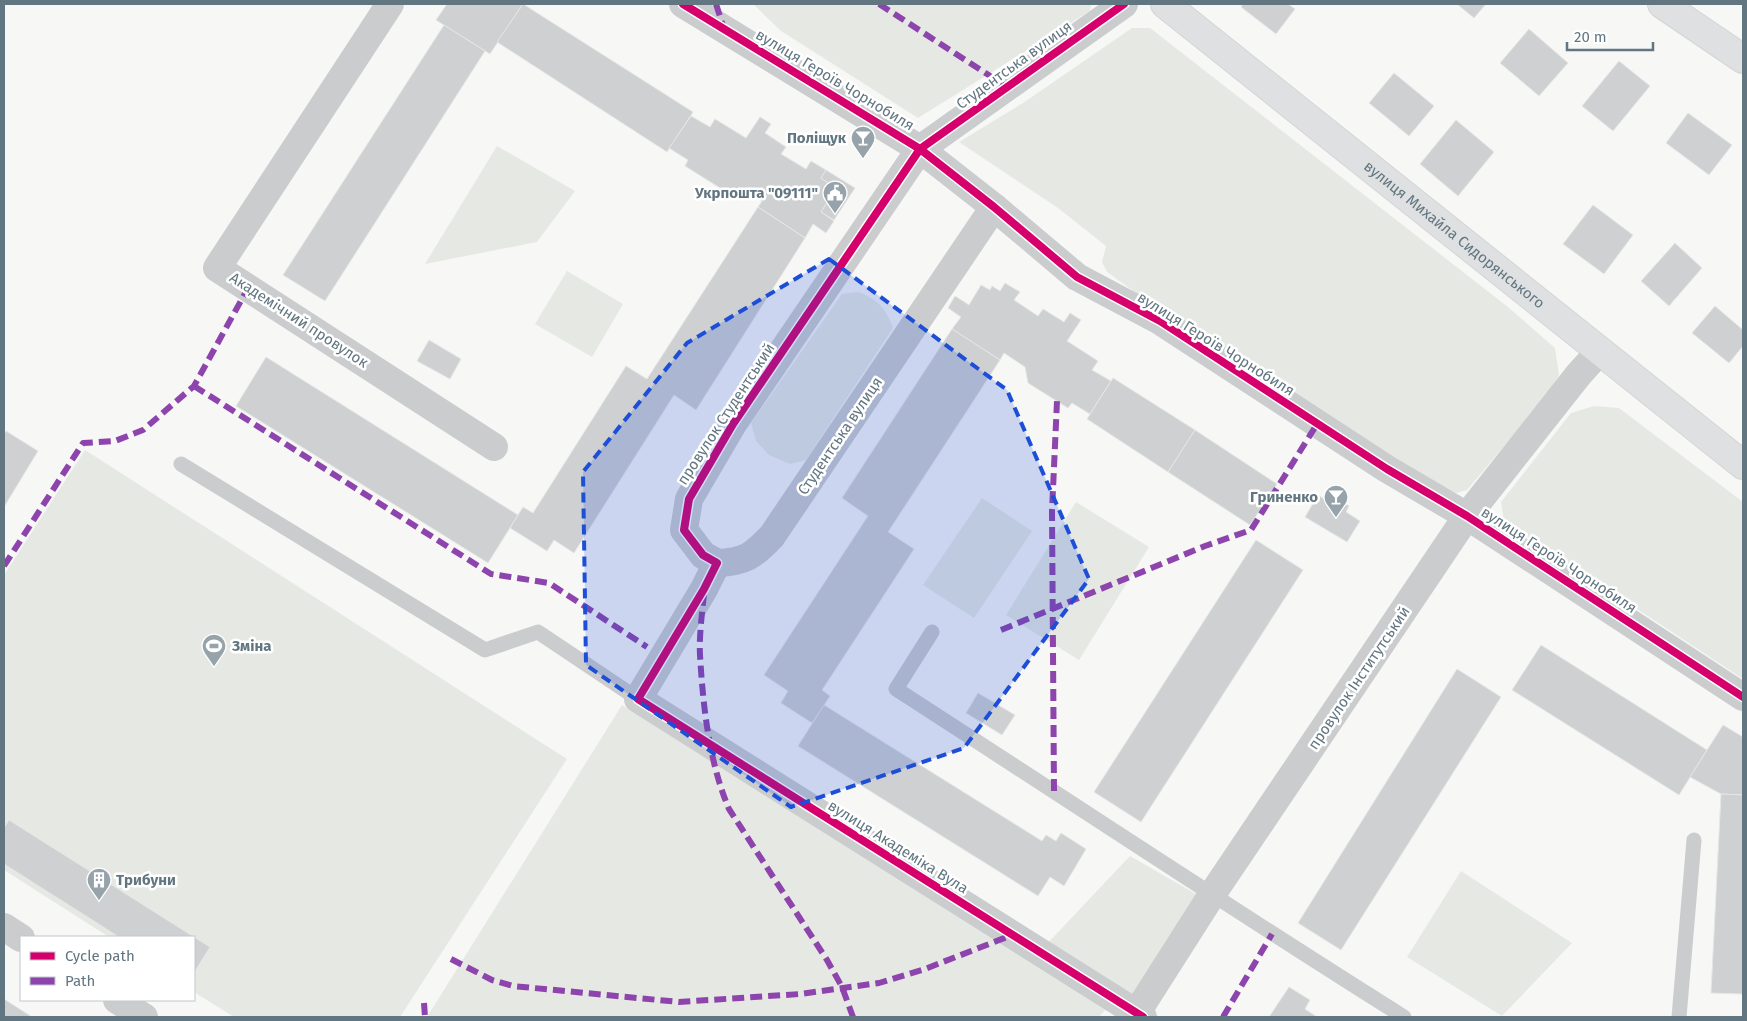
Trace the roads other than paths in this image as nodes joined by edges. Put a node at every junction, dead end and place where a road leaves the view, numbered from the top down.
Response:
1 (390, 4) edge
2 (683, 4) edge
3 (1124, 4) edge
4 (1165, 4) edge
5 (1662, 4) edge
6 (1743, 59) edge
7 (920, 149) junction
8 (994, 207) junction
9 (1600, 351) junction
10 (494, 447) dead end
11 (182, 464) dead end
12 (1743, 465) edge
13 (1468, 516) junction
14 (717, 563) junction
15 (932, 632) dead end
16 (1743, 697) edge
17 (638, 699) junction
18 (1694, 840) dead end
19 (1213, 893) junction
20 (4, 927) edge
21 (20, 937) edge
22 (119, 1001) edge
23 (1139, 1016) edge
24 (144, 1017) edge
25 (1404, 1017) edge
26 (1678, 1017) edge

1 - 10 street, Академічний провулок
2 - 7 street, вулиця Героїв Чорнобиля
3 - 7 street, Студентська вулиця
4 - 9 street, вулиця Михайла Сидорянського
5 - 6 street
7 - 8 street, вулиця Героїв Чорнобиля
7 - 14 street, провулок Студентський
8 - 13 street, вулиця Героїв Чорнобиля
8 - 14 street, Студентська вулиця
9 - 12 street, вулиця Михайла Сидорянського
9 - 13 street, провулок Інститутський
11 - 17 lane
13 - 16 street, вулиця Героїв Чорнобиля
13 - 19 street, провулок Інститутський
14 - 17 street
15 - 19 lane
17 - 23 street, вулиця Академіка Вула
18 - 26 lane
19 - 23 street, провулок Інститутський
19 - 25 lane
20 - 21 street
22 - 24 street

